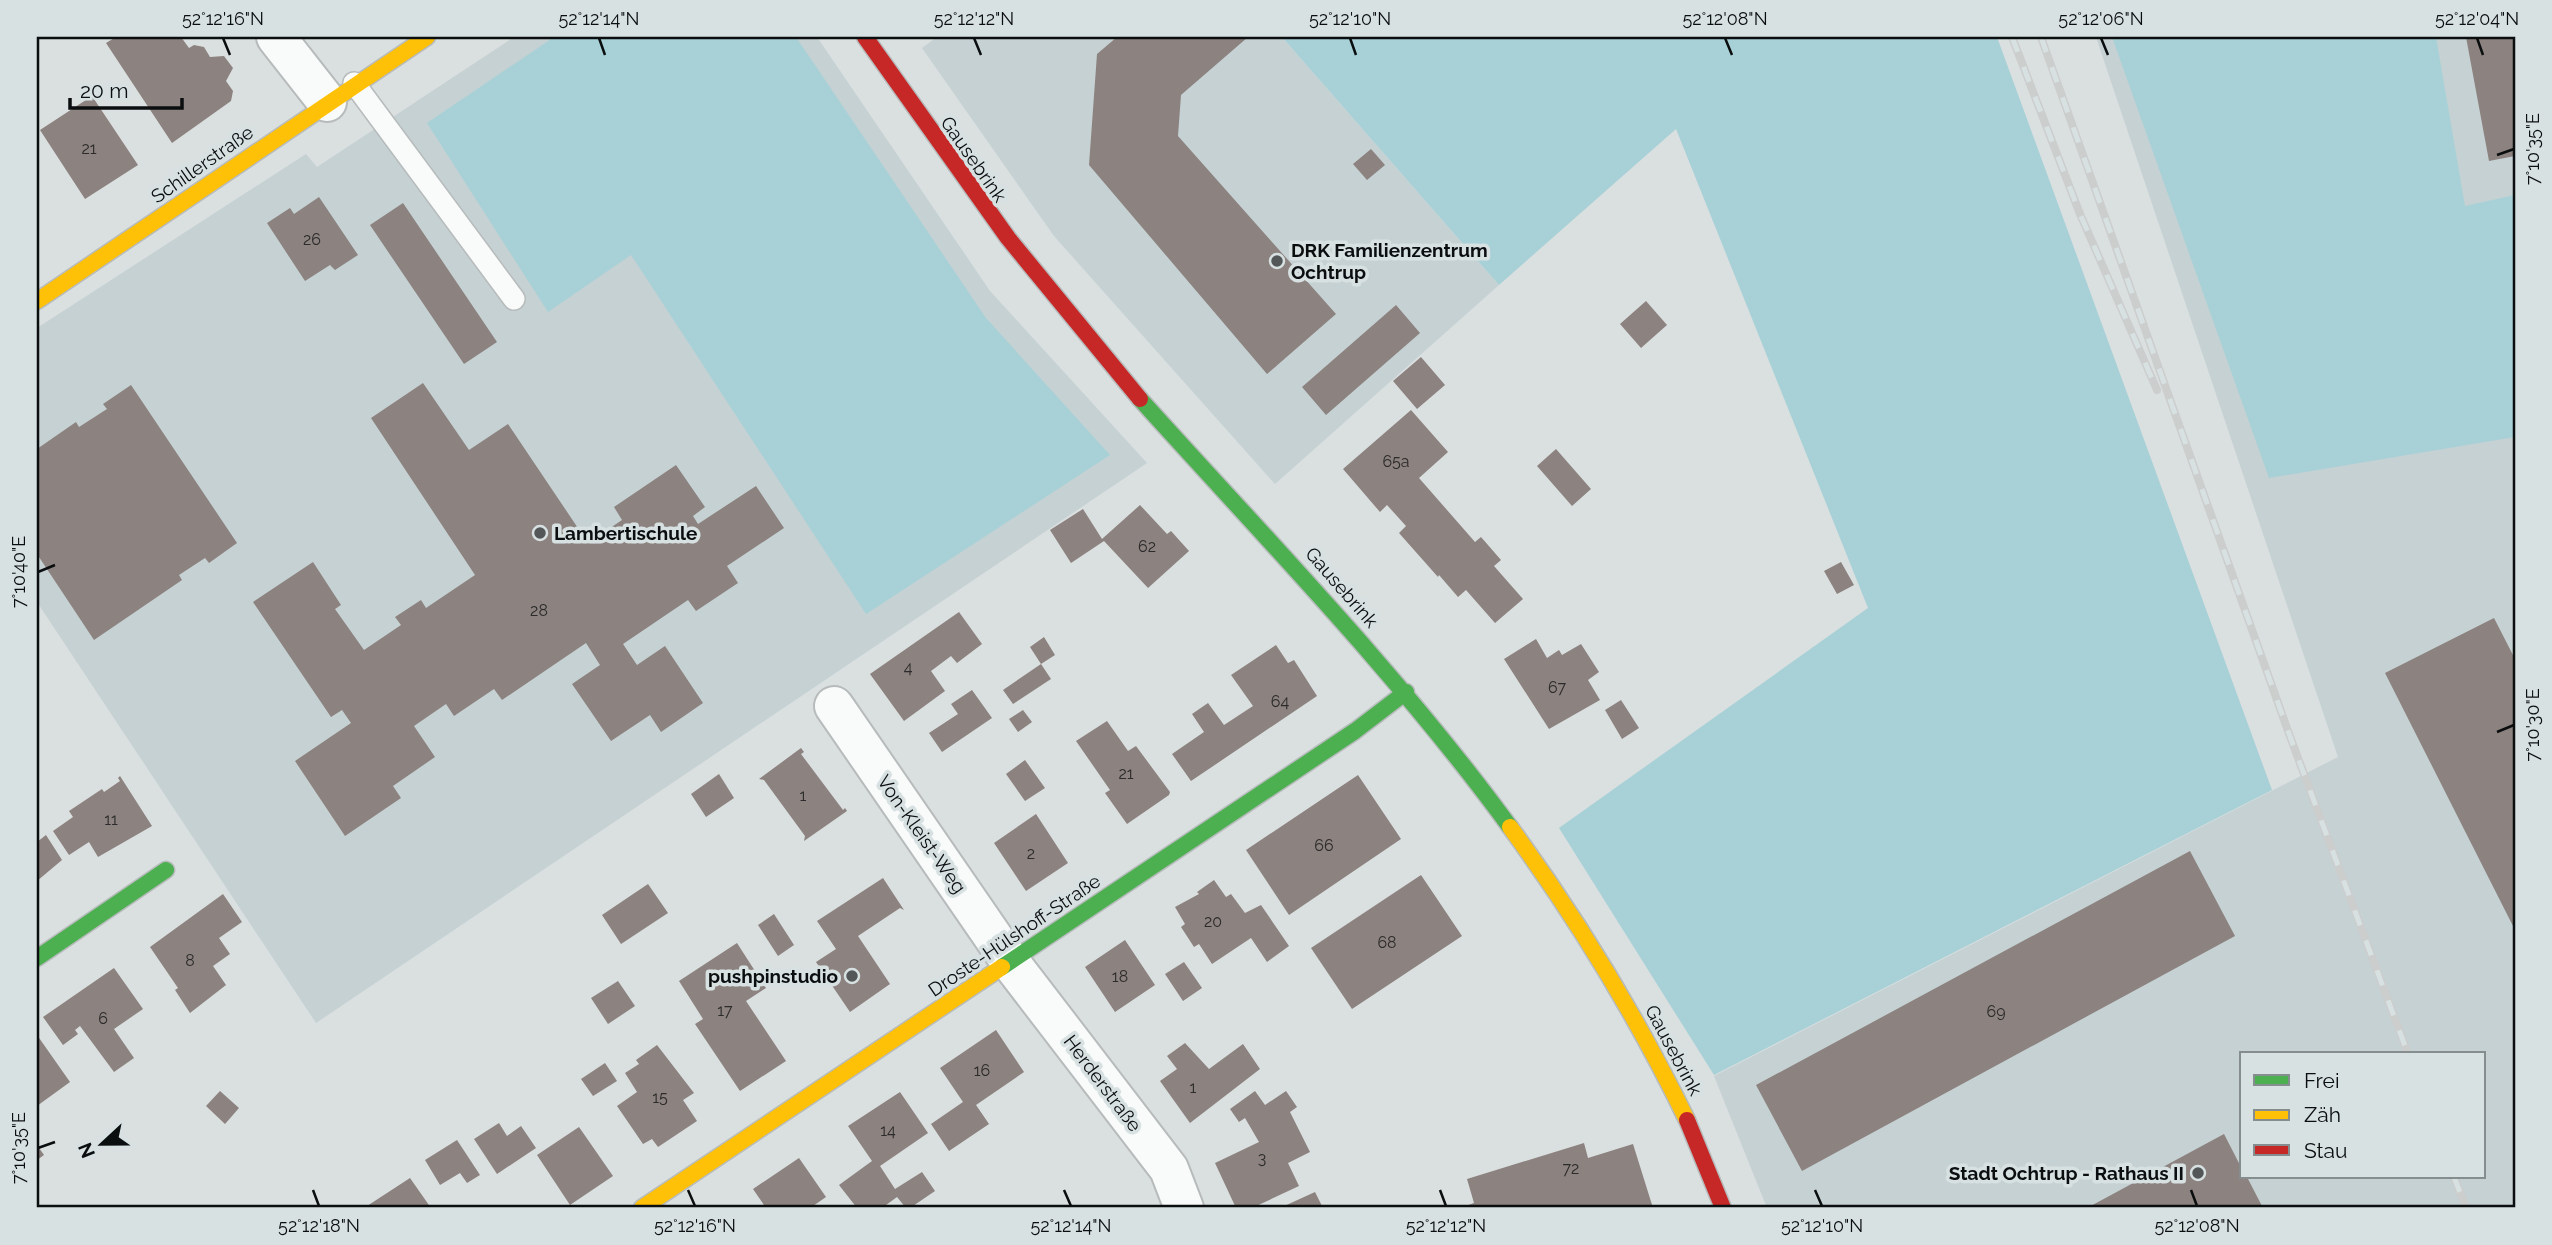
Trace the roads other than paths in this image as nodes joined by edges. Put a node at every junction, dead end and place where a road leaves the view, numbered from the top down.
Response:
1 (276, 37) edge
2 (427, 37) edge
3 (865, 37) edge
4 (340, 92) junction
5 (514, 299) dead end
6 (37, 301) edge
7 (1406, 692) junction
8 (834, 706) dead end
9 (166, 870) dead end
10 (37, 958) edge
11 (1011, 963) junction
12 (642, 1208) edge
13 (1184, 1208) edge
14 (1723, 1208) edge

1 - 4 street
2 - 4 street, Schillerstraße
3 - 7 street, Gausebrink
4 - 5 lane
4 - 6 street, Schillerstraße
7 - 11 street, Droste-Hülshoff-Straße
7 - 14 street, Gausebrink
8 - 11 street, Von-Kleist-Weg
9 - 10 street
11 - 12 street, Droste-Hülshoff-Straße
11 - 13 street, Herderstraße

